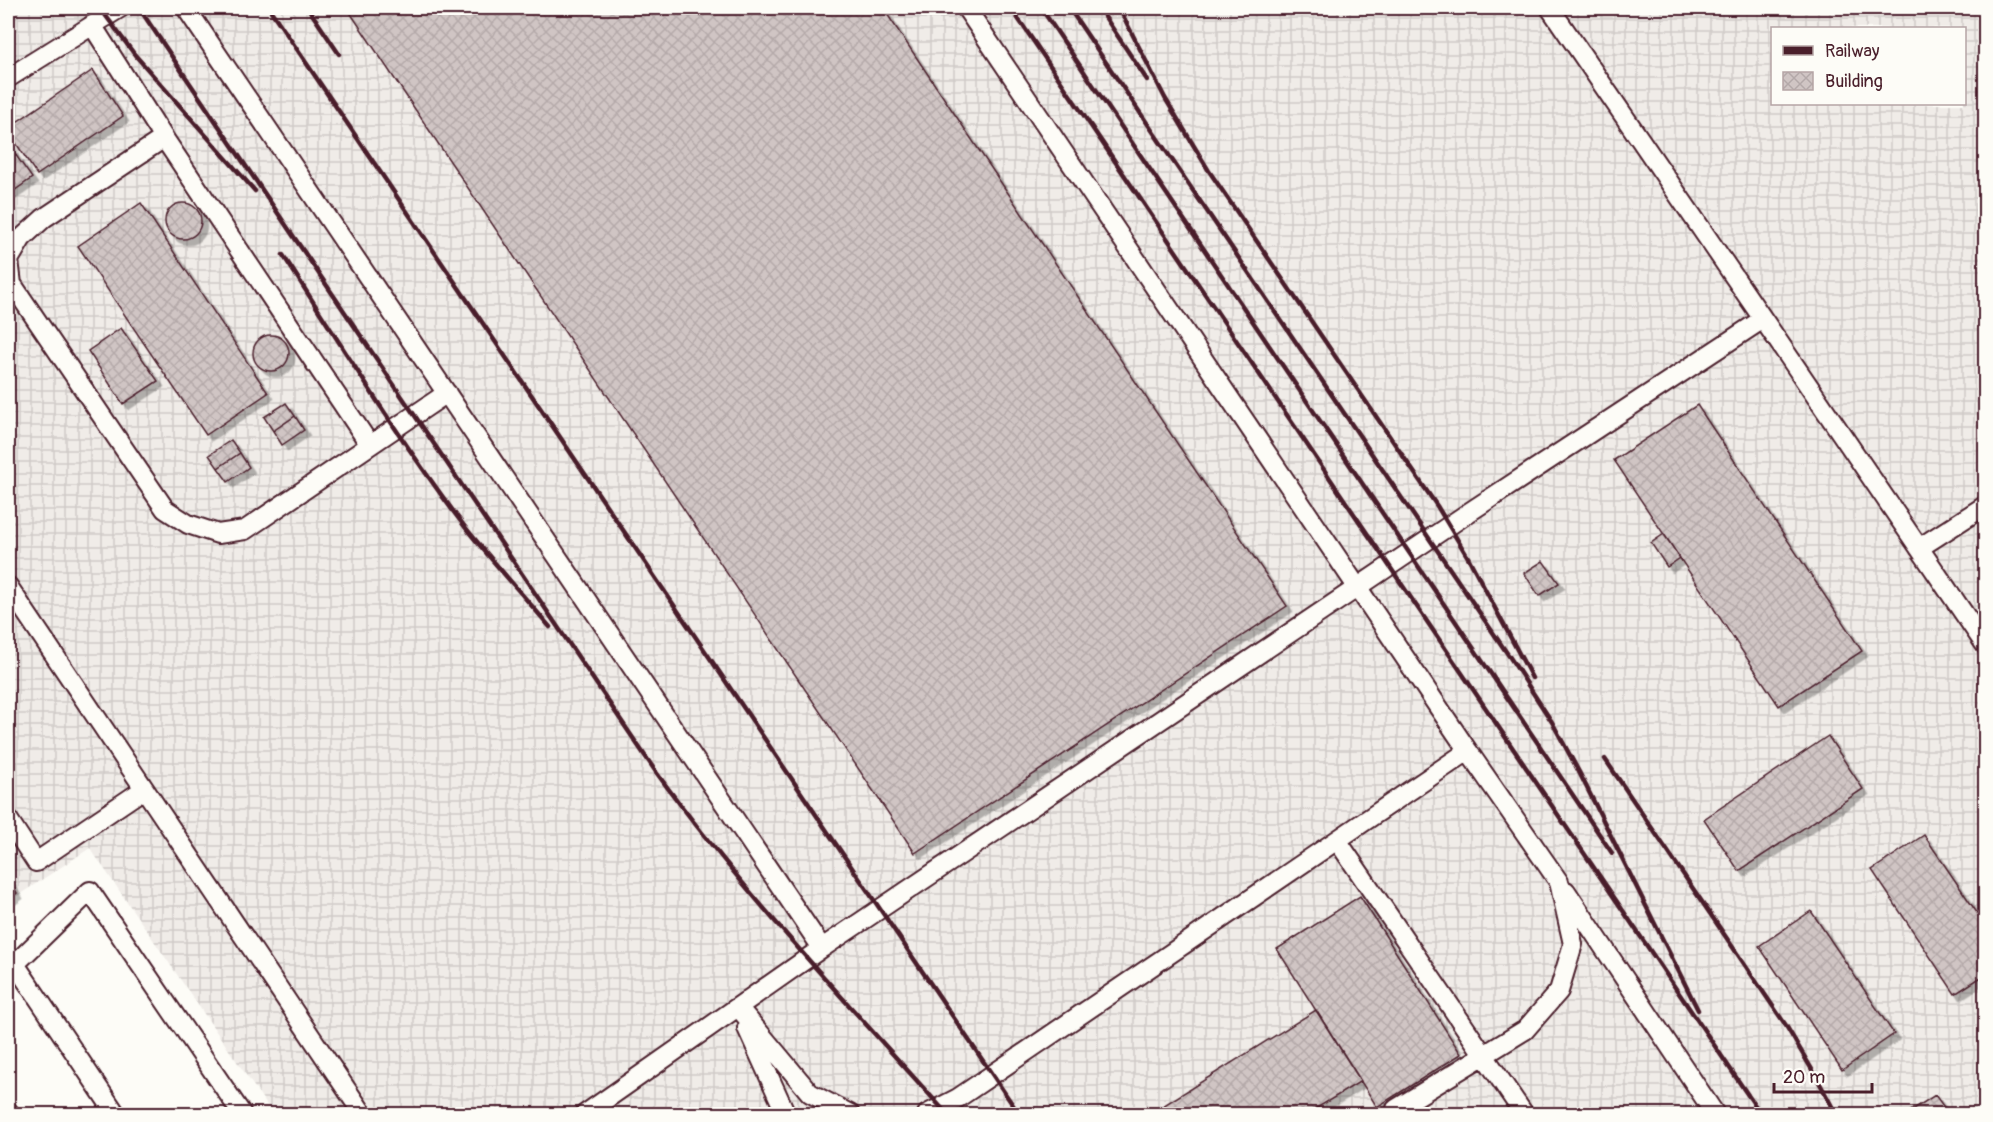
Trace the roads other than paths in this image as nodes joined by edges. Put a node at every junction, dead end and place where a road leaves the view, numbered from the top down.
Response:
1 (120, 8) edge
2 (186, 8) edge
3 (966, 8) edge
4 (1550, 8) edge
5 (92, 25) junction
6 (8, 78) edge
7 (164, 138) junction
8 (1763, 319) junction
9 (447, 393) junction
10 (370, 446) junction
11 (1986, 505) edge
12 (1919, 548) junction
13 (8, 586) edge
14 (1357, 587) junction
15 (1986, 646) edge
16 (1468, 751) junction
17 (144, 789) junction
18 (8, 819) edge
19 (1337, 840) junction
20 (1559, 882) junction
21 (822, 948) junction
22 (11, 967) edge
23 (738, 1007) junction
24 (1484, 1055) junction
25 (1396, 1109) dead end
26 (116, 1114) edge
27 (242, 1114) edge
28 (363, 1114) edge
29 (585, 1114) edge
30 (786, 1114) edge
31 (850, 1114) edge
32 (927, 1114) edge
33 (1524, 1114) edge
34 (1715, 1114) edge

1 - 5 lane
2 - 9 lane
3 - 14 lane
4 - 8 lane
5 - 6 lane
5 - 7 lane
7 - 10 lane
7 - 10 lane
8 - 12 lane
8 - 14 lane
9 - 10 lane
9 - 21 lane
11 - 12 lane
12 - 15 lane
13 - 17 lane
14 - 16 lane
14 - 21 lane
16 - 19 lane
16 - 20 lane
17 - 18 lane
17 - 28 lane
19 - 24 lane
19 - 32 lane
20 - 24 lane
20 - 34 lane
21 - 23 lane
22 - 26 lane
22 - 27 lane
23 - 29 lane
23 - 30 lane
23 - 31 lane
24 - 25 lane
24 - 33 lane

